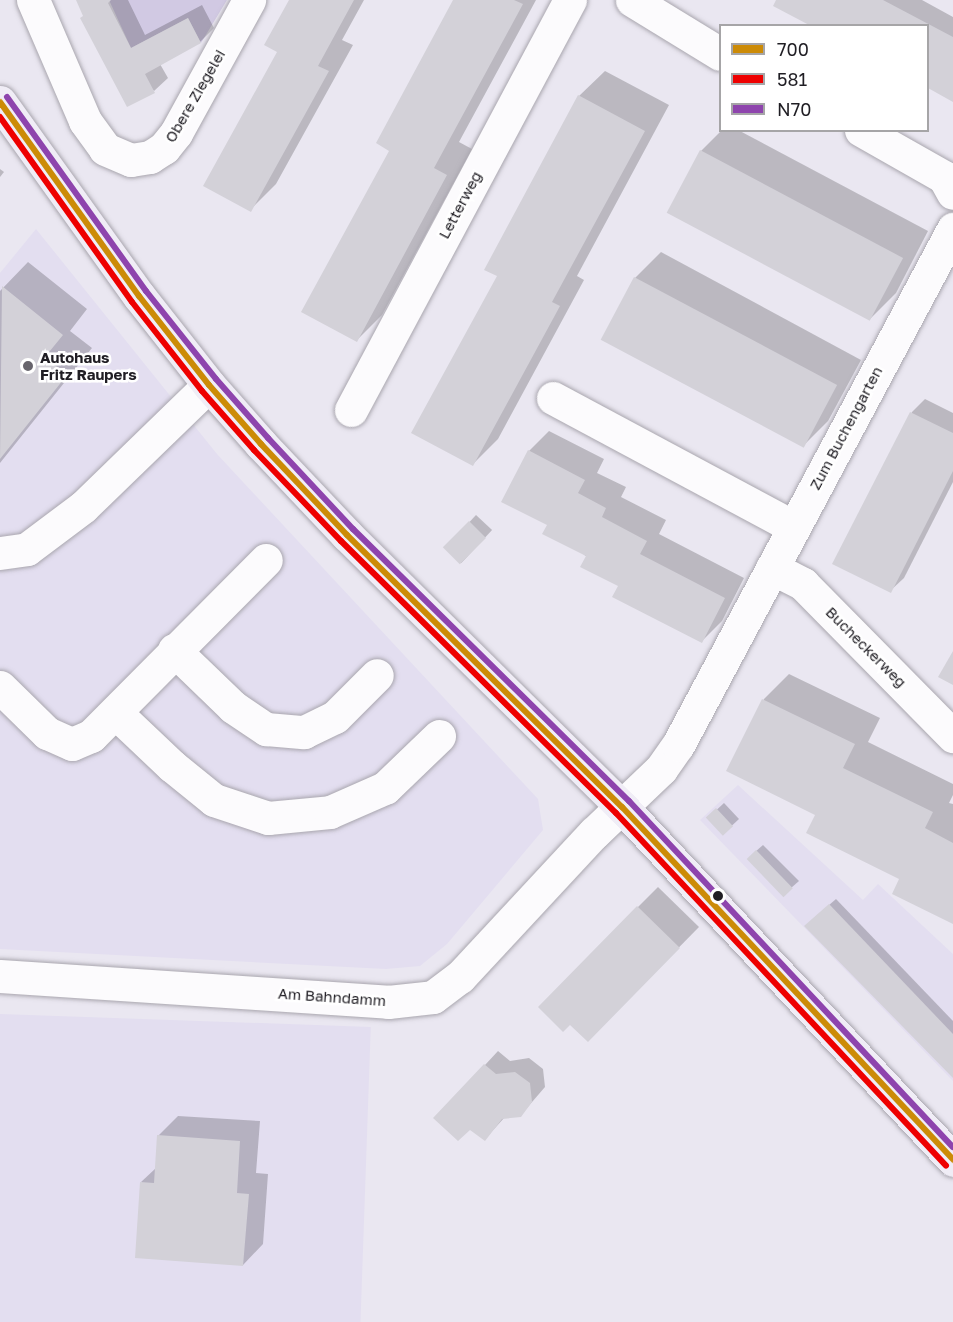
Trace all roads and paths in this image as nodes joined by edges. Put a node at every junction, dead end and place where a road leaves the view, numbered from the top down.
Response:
1 (33, 0) edge
2 (249, 0) edge
3 (570, 0) edge
4 (632, 0) edge
5 (719, 53) edge
6 (0, 102) edge
7 (865, 132) edge
8 (953, 193) edge
9 (953, 229) edge
10 (209, 385) junction
11 (553, 398) dead end
12 (351, 410) dead end
13 (794, 527) junction
14 (0, 553) edge
15 (266, 560) dead end
16 (772, 568) junction
17 (174, 650) junction
18 (377, 675) dead end
19 (0, 687) edge
20 (116, 712) junction
21 (439, 736) dead end
22 (953, 736) edge
23 (622, 807) junction
24 (0, 976) edge
25 (953, 1160) edge

1 - 2 street, Obere Ziegelei
3 - 12 street, Letterweg
4 - 5 street
6 - 10 main road
7 - 8 street
9 - 13 street, Zum Buchengarten
10 - 14 street
10 - 23 main road
11 - 13 street
13 - 16 street, Zum Buchengarten
15 - 17 street
16 - 22 street, Bucheckerweg
16 - 23 street, Zum Buchengarten
17 - 18 street
17 - 20 street
19 - 20 street
20 - 21 street
23 - 24 street, Am Bahndamm
23 - 25 main road

